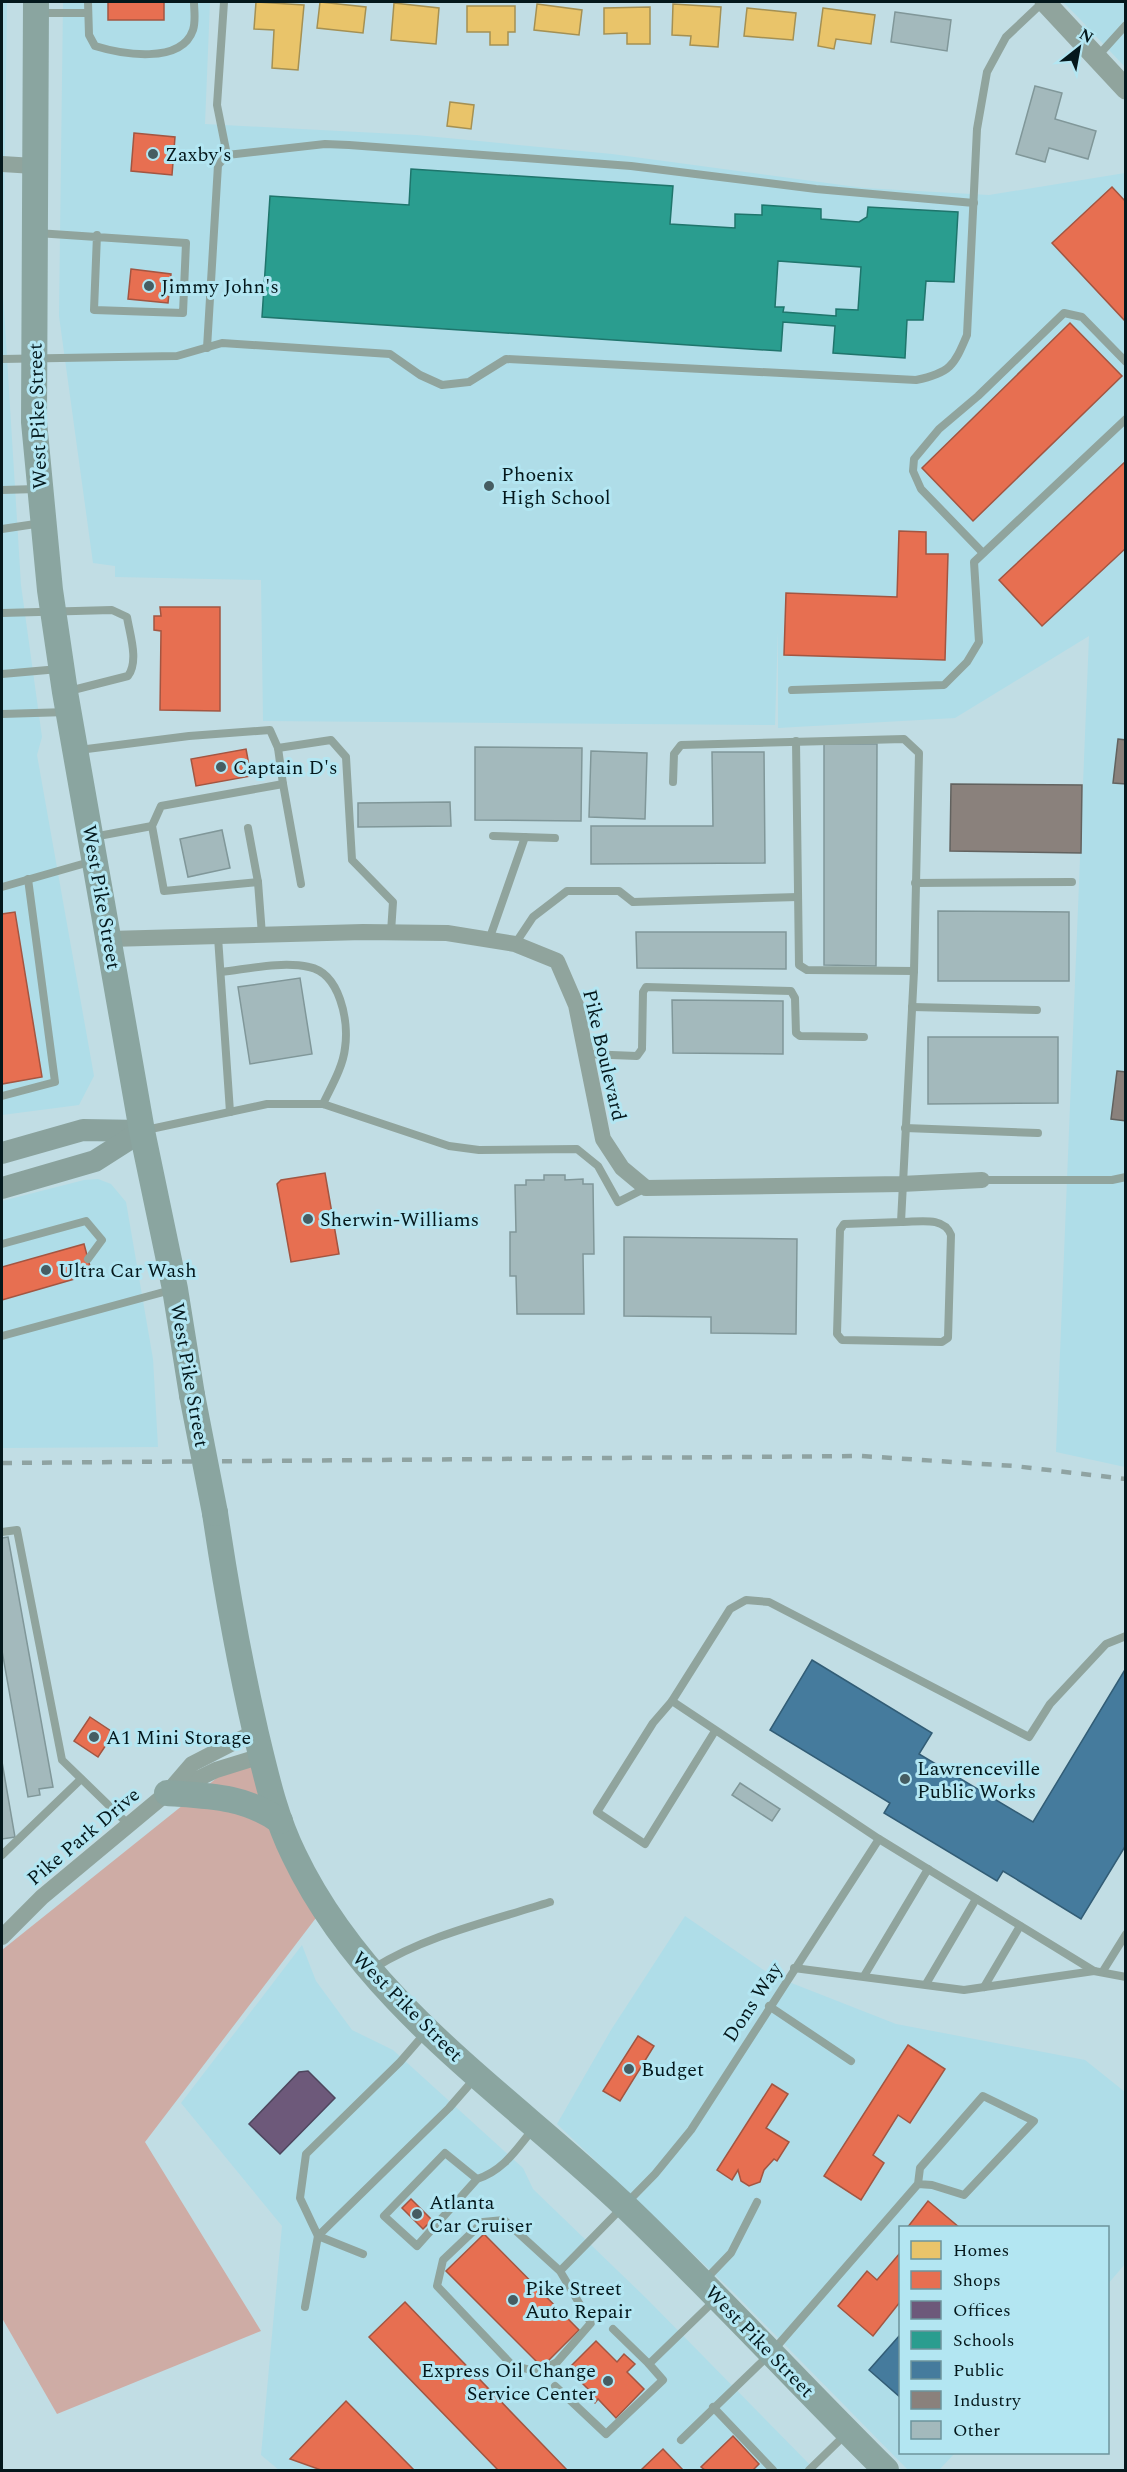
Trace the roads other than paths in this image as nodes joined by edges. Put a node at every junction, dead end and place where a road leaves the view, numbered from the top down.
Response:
1 (88, 2) edge
2 (194, 2) edge
3 (224, 2) edge
4 (1044, 2) edge
5 (36, 7) edge
6 (88, 13) junction
7 (1125, 25) edge
8 (1097, 57) junction
9 (1125, 89) edge
10 (226, 155) junction
11 (2, 164) edge
12 (34, 166) junction
13 (974, 203) junction
14 (34, 233) junction
15 (97, 235) junction
16 (207, 348) junction
17 (2, 359) edge
18 (33, 359) junction
19 (1125, 362) edge
20 (1125, 419) edge
21 (39, 488) junction
22 (2, 490) edge
23 (43, 523) junction
24 (2, 529) edge
25 (983, 553) junction
26 (2, 613) edge
27 (54, 613) junction
28 (2, 674) edge
29 (792, 690) dead end
30 (65, 691) junction
31 (2, 714) edge
32 (796, 741) junction
33 (278, 748) junction
34 (76, 750) junction
35 (673, 782) dead end
36 (283, 784) junction
37 (152, 826) junction
38 (248, 828) dead end
39 (493, 836) dead end
40 (525, 837) junction
41 (555, 838) dead end
42 (94, 849) junction
43 (28, 879) junction
44 (258, 882) junction
45 (1072, 882) dead end
46 (915, 883) junction
47 (301, 884) dead end
48 (2, 887) edge
49 (798, 897) junction
50 (391, 932) junction
51 (262, 935) junction
52 (218, 937) junction
53 (109, 939) junction
54 (489, 940) junction
55 (514, 944) junction
56 (914, 971) junction
57 (221, 972) junction
58 (912, 1007) junction
59 (1037, 1010) dead end
60 (864, 1038) dead end
61 (586, 1054) junction
62 (2, 1096) edge
63 (323, 1104) junction
64 (230, 1112) junction
65 (905, 1128) junction
66 (142, 1131) junction
67 (1038, 1133) dead end
68 (2, 1153) edge
69 (1125, 1177) edge
70 (981, 1180) joint
71 (901, 1184) junction
72 (2, 1188) edge
73 (646, 1188) junction
74 (901, 1222) junction
75 (2, 1244) edge
76 (88, 1259) dead end
77 (175, 1289) junction
78 (2, 1336) edge
79 (2, 1532) edge
80 (1125, 1636) edge
81 (672, 1701) junction
82 (256, 1731) junction
83 (715, 1731) junction
84 (261, 1756) junction
85 (81, 1779) junction
86 (167, 1793) junction
87 (280, 1821) junction
88 (129, 1825) junction
89 (879, 1839) junction
90 (2, 1855) edge
91 (928, 1869) junction
92 (976, 1899) junction
93 (550, 1902) dead end
94 (1020, 1926) junction
95 (1125, 1934) edge
96 (2, 1937) edge
97 (794, 1968) junction
98 (369, 1971) junction
99 (1098, 1971) junction
100 (864, 1976) junction
101 (1125, 1977) edge
102 (926, 1984) junction
103 (984, 1987) junction
104 (769, 2006) junction
105 (428, 2029) junction
106 (850, 2061) dead end
107 (478, 2074) junction
108 (536, 2127) junction
109 (477, 2179) junction
110 (918, 2184) junction
111 (757, 2202) dead end
112 (624, 2205) junction
113 (318, 2236) junction
114 (363, 2254) dead end
115 (560, 2271) junction
116 (710, 2290) junction
117 (305, 2307) dead end
118 (614, 2329) dead end
119 (771, 2353) junction
120 (649, 2364) junction
121 (555, 2386) dead end
122 (713, 2407) junction
123 (848, 2431) junction
124 (681, 2439) dead end
125 (772, 2470) edge
126 (809, 2470) edge
127 (886, 2470) edge

1 - 6 lane
2 - 6 lane
3 - 10 lane
4 - 8 street
4 - 13 lane
5 - 6 lane
5 - 12 main road, West Pike Street
7 - 8 lane
8 - 9 street
10 - 13 lane
10 - 16 lane
11 - 12 street
12 - 14 main road, West Pike Street
13 - 16 lane
14 - 15 lane
14 - 18 main road, West Pike Street
15 - 15 lane
16 - 18 lane
17 - 18 lane
18 - 21 main road, West Pike Street
19 - 25 lane
20 - 25 lane
21 - 22 lane
21 - 23 main road, West Pike Street
23 - 24 lane
23 - 27 main road, West Pike Street
25 - 29 lane
26 - 27 lane
27 - 30 main road, West Pike Street
27 - 30 lane
28 - 30 lane
30 - 31 lane
30 - 34 main road, West Pike Street
32 - 35 lane
32 - 46 lane
32 - 49 lane
33 - 34 lane
33 - 36 lane
33 - 50 lane
34 - 42 main road, West Pike Street
36 - 37 lane
36 - 47 lane
37 - 42 lane
37 - 44 lane
38 - 44 lane
39 - 40 lane
40 - 41 lane
40 - 54 lane
42 - 43 lane
42 - 53 main road, West Pike Street
43 - 48 lane
43 - 62 lane
44 - 51 lane
45 - 46 lane
46 - 56 lane
49 - 55 lane
49 - 56 lane
50 - 51 street, Pike Boulevard
50 - 54 street, Pike Boulevard
51 - 52 street, Pike Boulevard
52 - 53 street, Pike Boulevard
52 - 57 lane
53 - 66 main road, West Pike Street
54 - 55 street, Pike Boulevard
55 - 61 street, Pike Boulevard
56 - 58 lane
57 - 63 lane
57 - 64 lane
58 - 59 lane
58 - 65 lane
60 - 61 lane
61 - 73 street, Pike Boulevard
63 - 64 lane
63 - 73 lane
64 - 66 lane
65 - 67 lane
65 - 71 lane
66 - 68 main road
66 - 72 main road
66 - 77 main road, West Pike Street
69 - 70 lane
70 - 71 street
71 - 73 street
71 - 74 lane
74 - 74 lane
75 - 76 lane
77 - 78 lane
77 - 82 main road, West Pike Street, bridge
79 - 85 lane
80 - 81 lane
81 - 83 lane
81 - 83 lane
82 - 84 main road, West Pike Street
82 - 86 street, Pike Park Drive
83 - 89 lane
84 - 86 street, Pike Park Drive
84 - 87 main road, West Pike Street
85 - 88 lane
85 - 90 lane
86 - 87 main road
86 - 88 street, Pike Park Drive
87 - 98 main road, West Pike Street
88 - 96 street, Pike Park Drive
89 - 91 lane
89 - 97 lane, Dons Way
91 - 92 lane
91 - 100 lane
92 - 94 lane
92 - 102 lane
93 - 98 lane
94 - 99 lane
94 - 103 lane
95 - 99 lane
97 - 100 lane
97 - 104 lane, Dons Way
98 - 105 main road, West Pike Street
99 - 101 lane
99 - 103 lane
100 - 102 lane
102 - 103 lane
104 - 106 lane
104 - 112 lane, Dons Way
105 - 107 main road, West Pike Street
105 - 113 lane
107 - 108 main road, West Pike Street
107 - 113 lane
108 - 109 lane
108 - 112 main road, West Pike Street
109 - 109 lane
110 - 110 lane
110 - 119 lane
111 - 116 lane
112 - 115 lane, Dons Way
112 - 116 main road, West Pike Street
113 - 114 lane
113 - 117 lane
115 - 115 lane
116 - 119 main road, West Pike Street
116 - 120 lane
118 - 120 lane
119 - 122 lane
119 - 123 main road, West Pike Street
120 - 121 lane
122 - 124 lane
122 - 125 lane
123 - 126 lane
123 - 127 main road, West Pike Street

